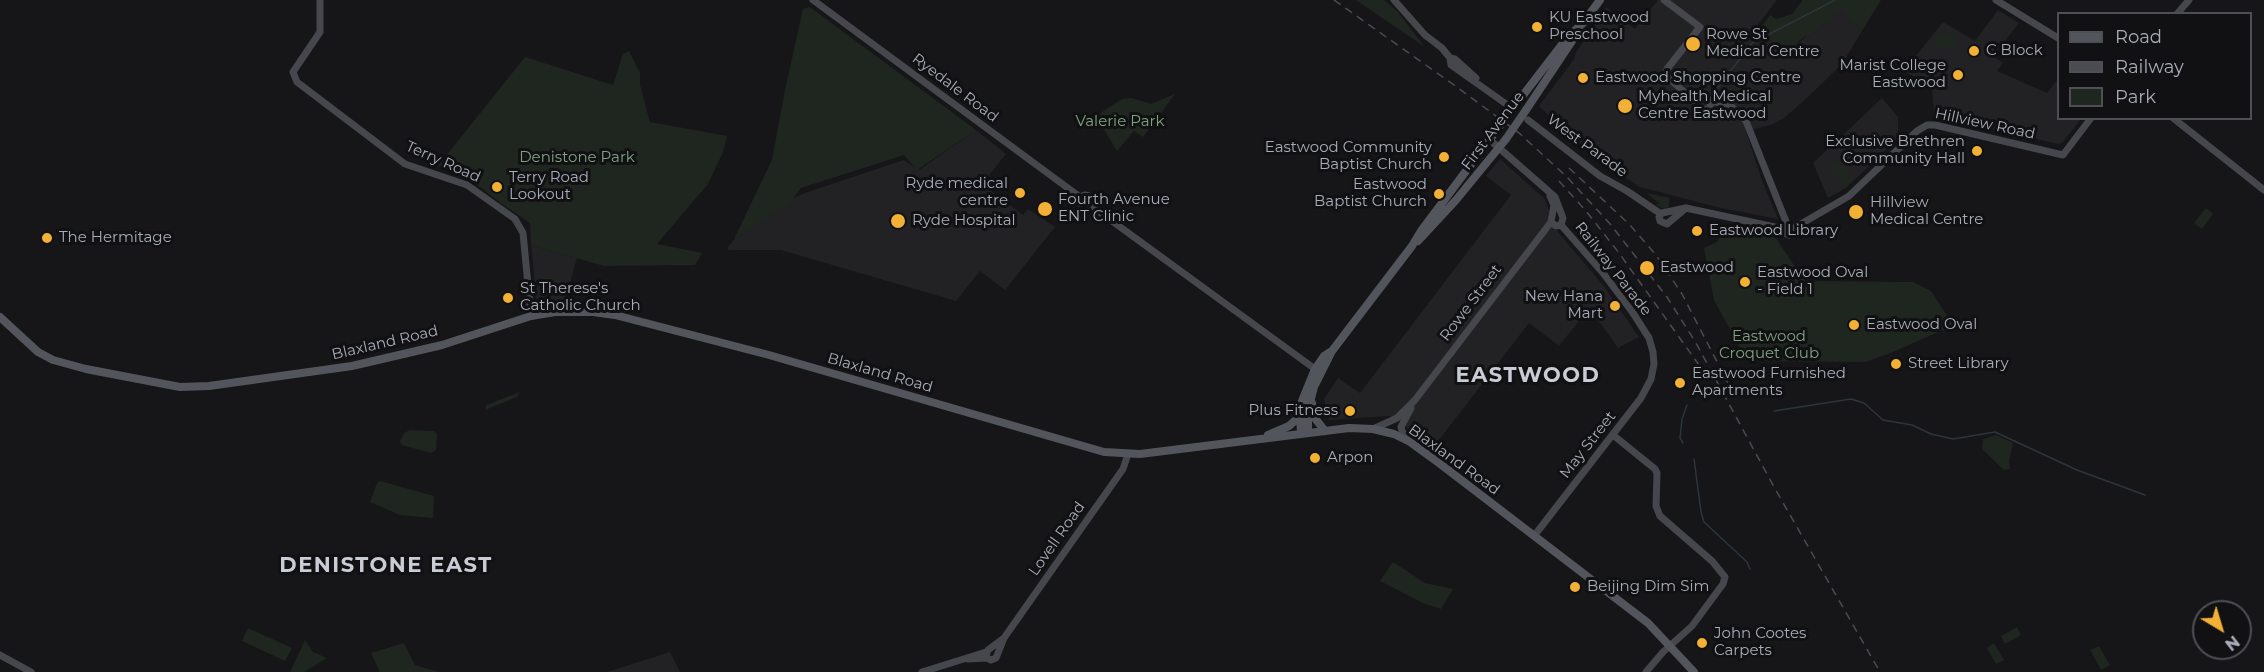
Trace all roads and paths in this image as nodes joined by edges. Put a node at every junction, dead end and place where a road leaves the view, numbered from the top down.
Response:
1 (320, 0) edge
2 (813, 0) edge
3 (1394, 0) edge
4 (1600, 0) edge
5 (1664, 0) edge
6 (1996, 0) edge
7 (2189, 0) edge
8 (2179, 12) edge
9 (1583, 23) junction
10 (2057, 37) edge
11 (1513, 104) junction
12 (1527, 108) junction
13 (1528, 120) dead end
14 (2089, 120) edge
15 (2176, 120) edge
16 (1490, 140) junction
17 (1500, 147) junction
18 (1547, 190) junction
19 (2264, 190) edge
20 (1686, 207) junction
21 (1560, 214) junction
22 (1663, 214) junction
23 (1551, 219) junction
24 (1561, 225) junction
25 (1788, 227) junction
26 (1412, 246) junction
27 (531, 316) junction
28 (0, 317) edge
29 (1332, 351) junction
30 (1654, 364) joint
31 (1315, 369) junction
32 (1311, 399) junction
33 (1414, 400) junction
34 (1300, 416) junction
35 (1373, 429) junction
36 (1325, 431) junction
37 (1304, 433) junction
38 (1613, 435) junction
39 (1259, 440) junction
40 (1410, 442) junction
41 (1128, 454) junction
42 (1534, 536) junction
43 (1669, 646) junction
44 (0, 655) edge
45 (1649, 671) edge
46 (31, 672) edge
47 (922, 672) edge
48 (1694, 672) edge

1 - 27 street, Terry Road
2 - 31 street, Ryedale Road
3 - 11 street
4 - 9 main road
5 - 25 street
6 - 10 street
7 - 8 street
9 - 11 main road, First Avenue
9 - 12 main road, First Avenue
11 - 12 main road
11 - 16 main road, First Avenue, bridge
12 - 17 main road, First Avenue, bridge
13 - 22 street, West Parade
14 - 25 street, Hillview Road
15 - 19 street
16 - 17 street
16 - 26 main road, First Avenue
17 - 18 street
17 - 26 main road, First Avenue
18 - 21 street
18 - 23 street
20 - 22 street
20 - 22 street, West Parade
20 - 25 street
21 - 23 street
21 - 24 street
23 - 24 street
23 - 33 street, Rowe Street
24 - 30 street, Railway Parade
26 - 29 main road, First Avenue
27 - 28 main road, Blaxland Road
27 - 41 main road, Blaxland Road
29 - 31 main road, First Avenue
29 - 32 main road, First Avenue
30 - 38 street, May Street
31 - 34 main road, First Avenue
32 - 36 main road
32 - 37 main road, First Avenue
33 - 35 street, Rowe Street
33 - 40 street, Rowe Street
34 - 37 main road, First Avenue
34 - 39 main road
35 - 36 main road, Blaxland Road
35 - 40 main road, Blaxland Road
36 - 37 main road, Blaxland Road
37 - 39 main road, Blaxland Road
38 - 42 street, May Street
38 - 43 street
39 - 41 main road, Blaxland Road
40 - 42 main road, Blaxland Road
41 - 47 street, Lovell Road
42 - 43 main road, Blaxland Road
43 - 45 street
43 - 48 main road, Blaxland Road
44 - 46 street

